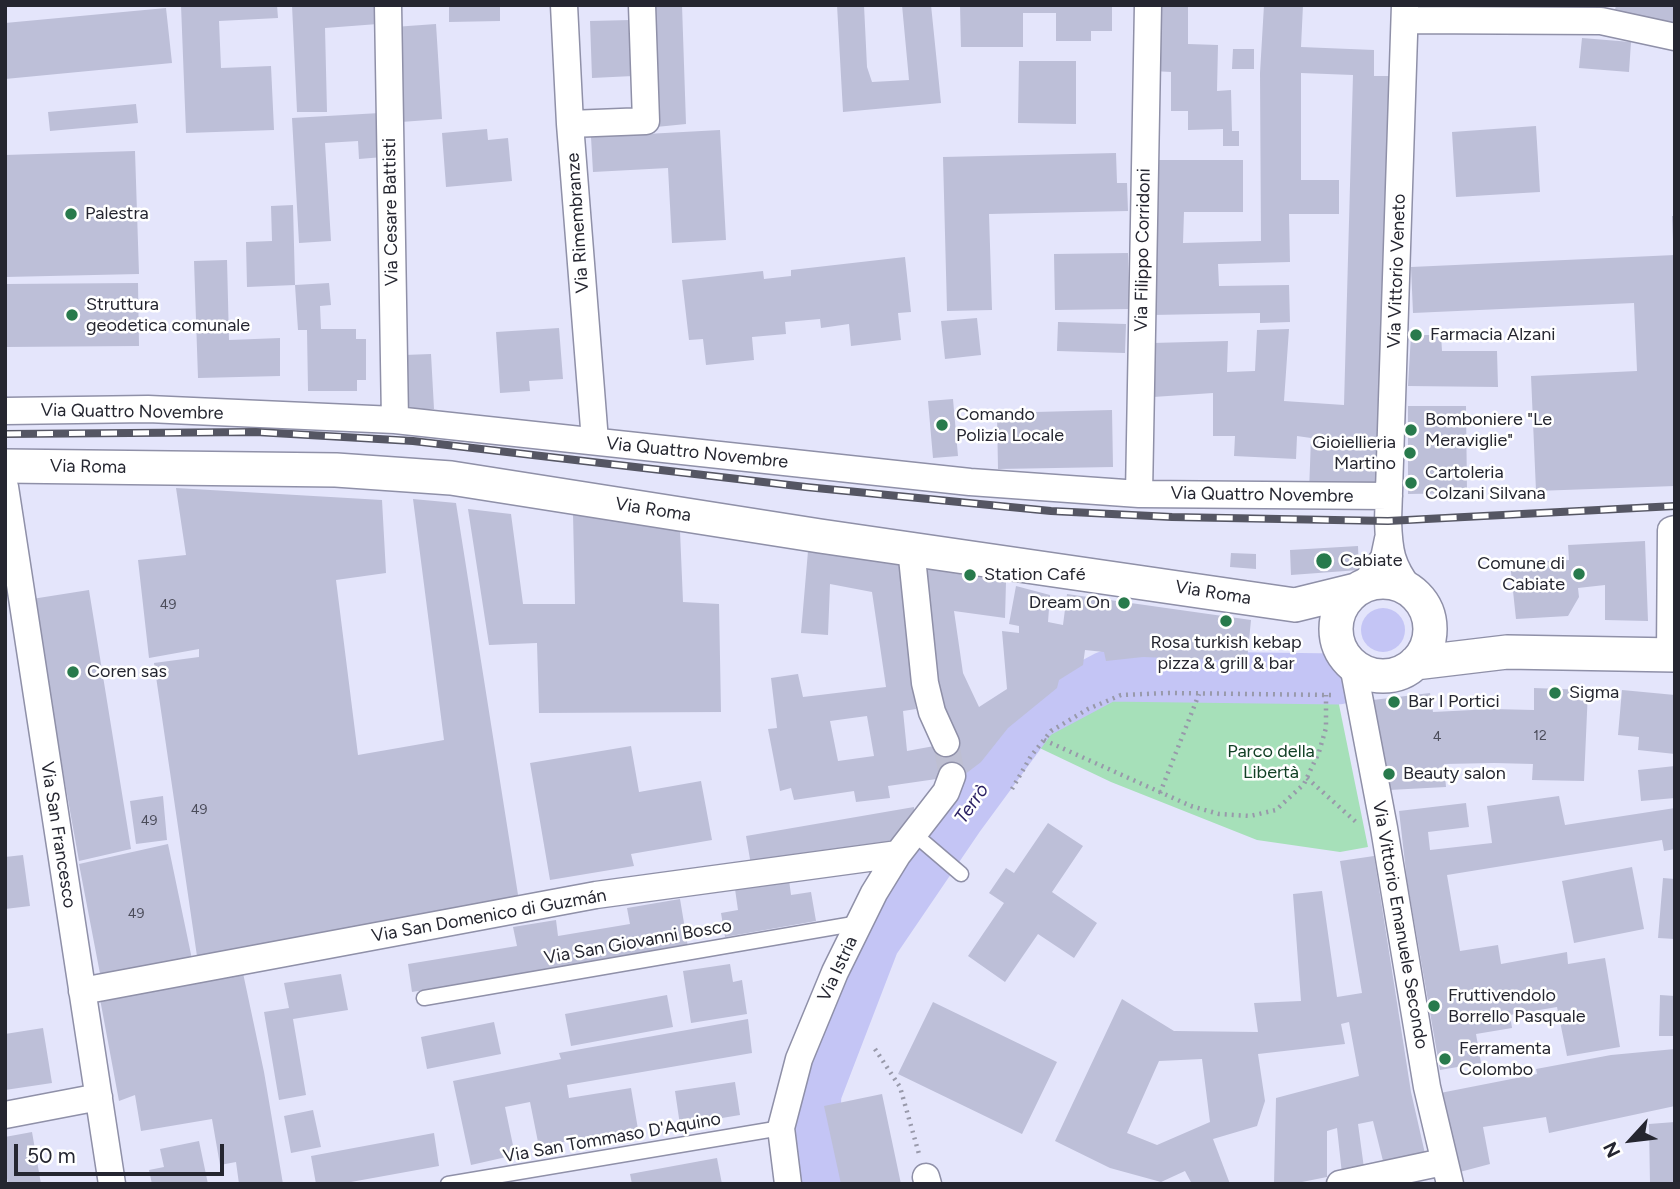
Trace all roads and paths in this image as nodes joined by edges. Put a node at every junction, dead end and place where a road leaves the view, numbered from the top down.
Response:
1 (388, 5) edge
2 (564, 5) edge
3 (642, 5) edge
4 (1148, 5) edge
5 (1405, 12) edge
6 (1602, 13) edge
7 (1675, 37) edge
8 (570, 124) junction
9 (5, 411) edge
10 (395, 420) junction
11 (595, 441) junction
12 (5, 466) edge
13 (5, 487) edge
14 (1139, 494) junction
15 (1389, 496) junction
16 (1675, 529) edge
17 (1389, 537) junction
18 (911, 548) junction
19 (1360, 588) junction
20 (1419, 603) junction
21 (1295, 606) junction
22 (1507, 652) junction
23 (1672, 654) edge
24 (1415, 663) junction
25 (1349, 666) junction
26 (1199, 694) junction
27 (1326, 695) junction
28 (1044, 740) junction
29 (946, 743) tunnel mouth
30 (952, 776) tunnel mouth
31 (1307, 778) junction
32 (1012, 789) dead end
33 (1160, 793) junction
34 (1384, 828) junction
35 (906, 843) junction
36 (961, 874) dead end
37 (859, 923) junction
38 (82, 992) junction
39 (424, 998) dead end
40 (874, 1049) dead end
41 (99, 1097) junction
42 (5, 1115) edge
43 (781, 1128) junction
44 (1446, 1173) edge
45 (927, 1180) edge
46 (112, 1184) edge
47 (448, 1184) edge
48 (788, 1184) edge
49 (1340, 1184) edge

1 - 10 street, Via Cesare Battisti
2 - 8 street, Via Rimembranze
3 - 8 street
4 - 14 street, Via Filippo Corridoni
5 - 6 street
5 - 15 street, Via Vittorio Veneto
6 - 7 street
8 - 11 street, Via Rimembranze
9 - 10 street, Via Quattro Novembre
10 - 11 street, Via Quattro Novembre
11 - 14 street, Via Quattro Novembre
12 - 18 street, Via Roma
13 - 38 street, Via San Francesco
14 - 15 street, Via Quattro Novembre
15 - 17 street, Via Vittorio Veneto
16 - 23 street
17 - 19 street, Via Vittorio Veneto
17 - 20 street, Via Vittorio Veneto
18 - 21 street, Via Roma
18 - 29 street
19 - 20 street
19 - 21 street, Via Roma
19 - 25 street
20 - 22 street
20 - 24 street
21 - 25 street, Via Roma
22 - 23 street
22 - 24 street
24 - 25 street
25 - 27 path
25 - 34 street, Via Vittorio Emanuele Secondo
26 - 27 path
26 - 28 path
26 - 33 path
27 - 31 path
28 - 32 path
28 - 33 path
30 - 35 street, Via Istria
31 - 33 path
31 - 34 path
34 - 44 street, Via Vittorio Emanuele Secondo
35 - 36 lane
35 - 37 street, Via Istria
35 - 38 street, Via San Domenico di Guzmán
37 - 39 lane, Via San Giovanni Bosco
37 - 43 street, Via Istria
38 - 41 street, Via San Francesco
40 - 45 path
41 - 42 street
41 - 46 street, Via San Francesco
43 - 47 lane, Via San Tommaso D'Aquino
43 - 48 street, Via Istria
44 - 49 street

